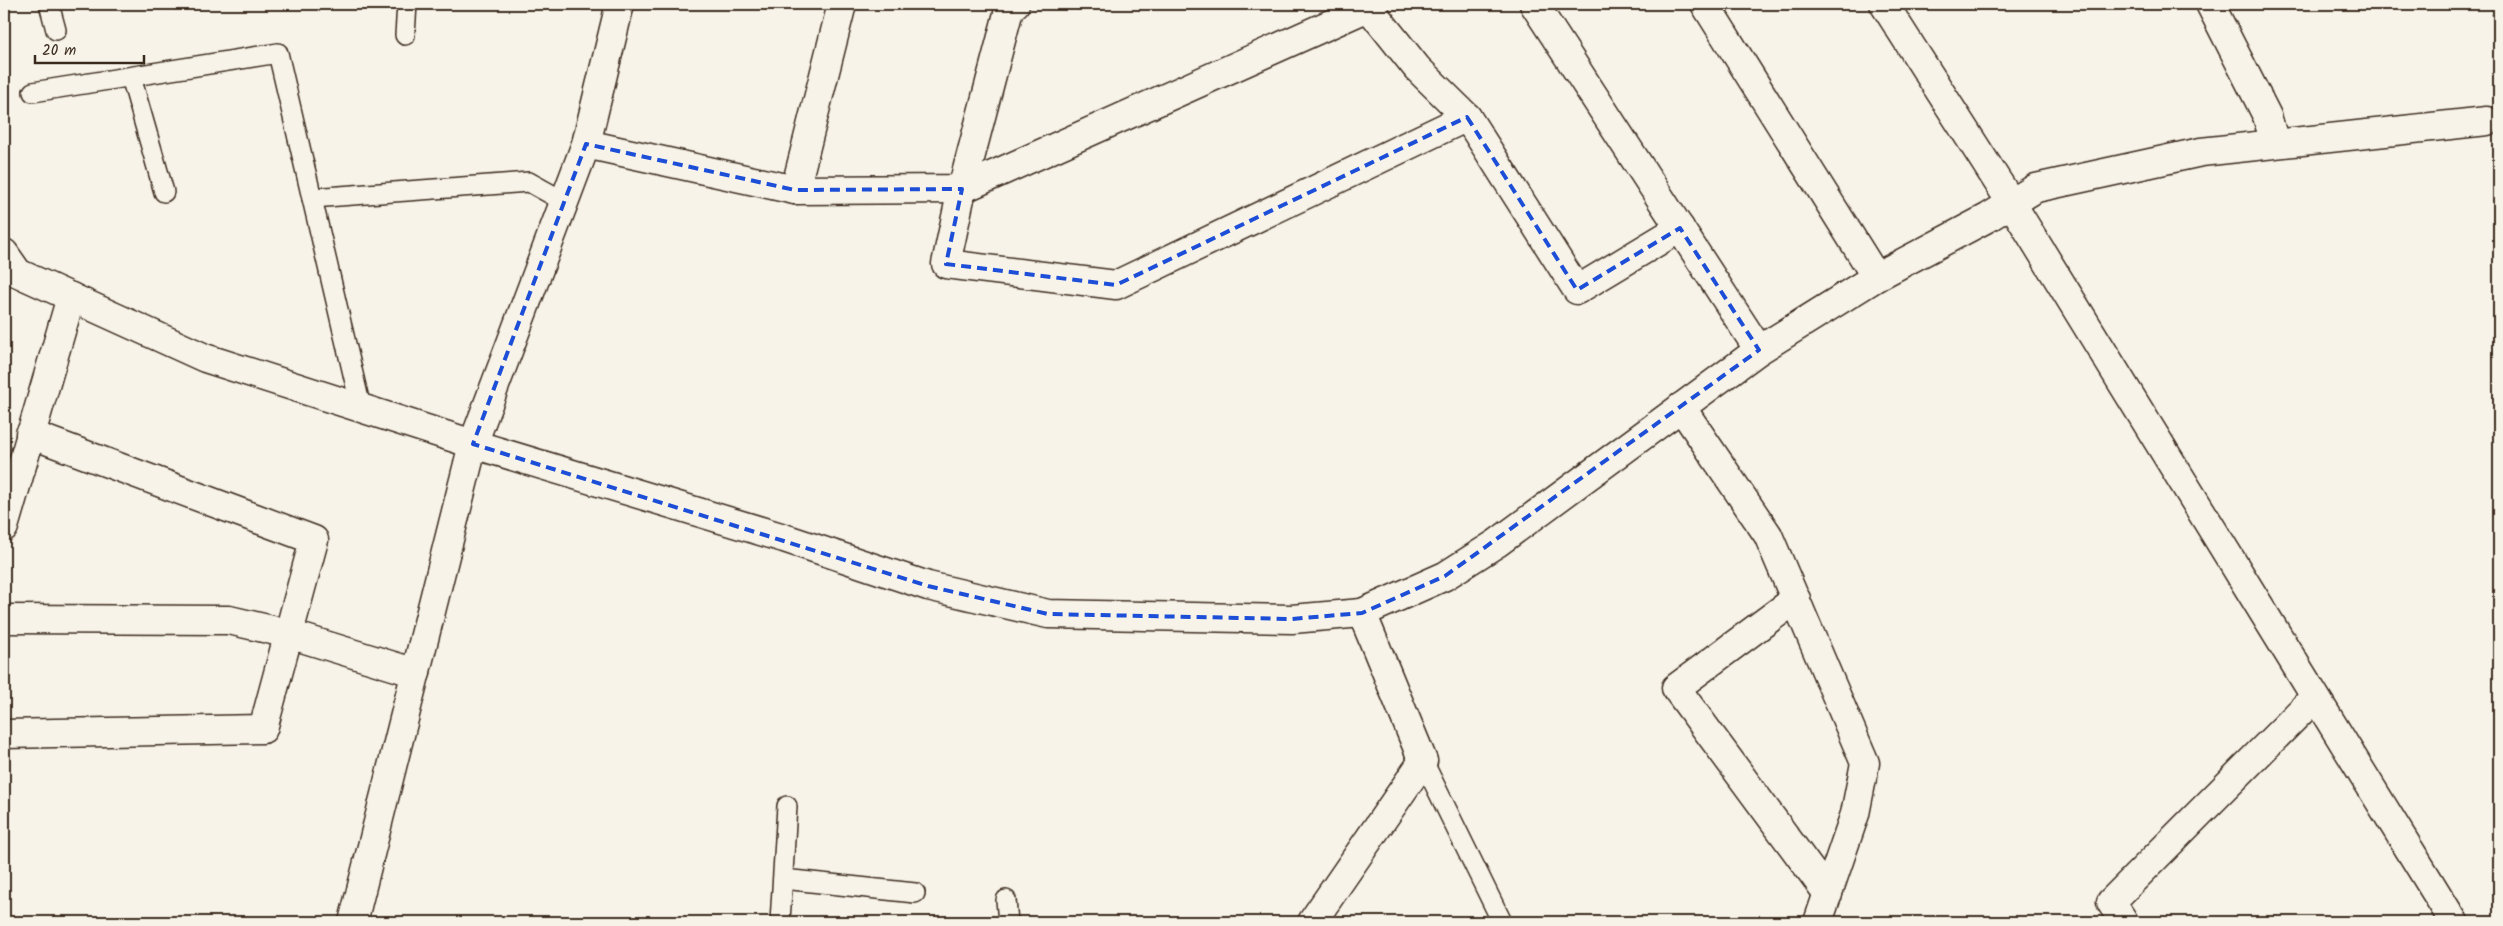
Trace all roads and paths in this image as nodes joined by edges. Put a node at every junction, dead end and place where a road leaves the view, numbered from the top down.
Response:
1 (49, 4) edge
2 (406, 4) edge
3 (620, 4) edge
4 (842, 4) edge
5 (1016, 4) edge
6 (1534, 4) edge
7 (1705, 4) edge
8 (1884, 4) edge
9 (2210, 4) edge
10 (2492, 4) edge
11 (1370, 5) edge
12 (56, 30) dead end
13 (405, 35) dead end
14 (2499, 63) edge
15 (131, 77) junction
16 (33, 92) dead end
17 (1467, 117) junction
18 (2487, 121) dead end
19 (2275, 143) junction
20 (586, 144) junction
21 (962, 189) junction
22 (795, 190) junction
23 (164, 192) dead end
24 (312, 198) junction
25 (565, 202) junction
26 (2012, 204) junction
27 (1680, 228) junction
28 (8, 270) edge
29 (1876, 277) junction
30 (70, 297) junction
31 (1759, 350) junction
32 (1681, 407) junction
33 (361, 408) junction
34 (30, 434) junction
35 (473, 444) junction
36 (8, 497) edge
37 (4, 527) edge
38 (1796, 600) junction
39 (1362, 613) junction
40 (4, 620) edge
41 (289, 634) junction
42 (416, 673) junction
43 (2314, 697) junction
44 (4, 734) edge
45 (1423, 761) junction
46 (787, 806) dead end
47 (783, 879) junction
48 (916, 893) dead end
49 (1828, 894) junction
50 (1006, 900) dead end
51 (353, 922) edge
52 (780, 922) edge
53 (1008, 922) edge
54 (1312, 922) edge
55 (1502, 922) edge
56 (1818, 922) edge
57 (2124, 922) edge
58 (2454, 922) edge

1 - 12 lane
2 - 13 lane
3 - 20 street
4 - 22 street
5 - 21 street
6 - 27 street
7 - 29 street
8 - 26 street
9 - 19 street
10 - 14 path
11 - 17 street
11 - 21 street
15 - 16 lane
15 - 23 lane
15 - 24 lane
17 - 21 street
17 - 27 street
18 - 19 street
19 - 26 street
20 - 22 street
20 - 25 street
21 - 22 street
24 - 25 lane
24 - 33 lane
25 - 35 street
26 - 29 street
26 - 43 street
27 - 31 street
28 - 30 street
29 - 31 street
30 - 33 street
30 - 34 street
31 - 32 street
32 - 38 street
32 - 39 street
33 - 35 street
34 - 36 street
34 - 41 street
35 - 39 street
35 - 42 street
36 - 37 street
38 - 49 street
38 - 49 street
39 - 45 street
40 - 41 street
41 - 42 street
41 - 44 street
42 - 51 street
43 - 57 street
43 - 58 street
45 - 54 street
45 - 55 lane
46 - 47 lane
47 - 48 lane
47 - 52 lane
49 - 56 street
50 - 53 lane

